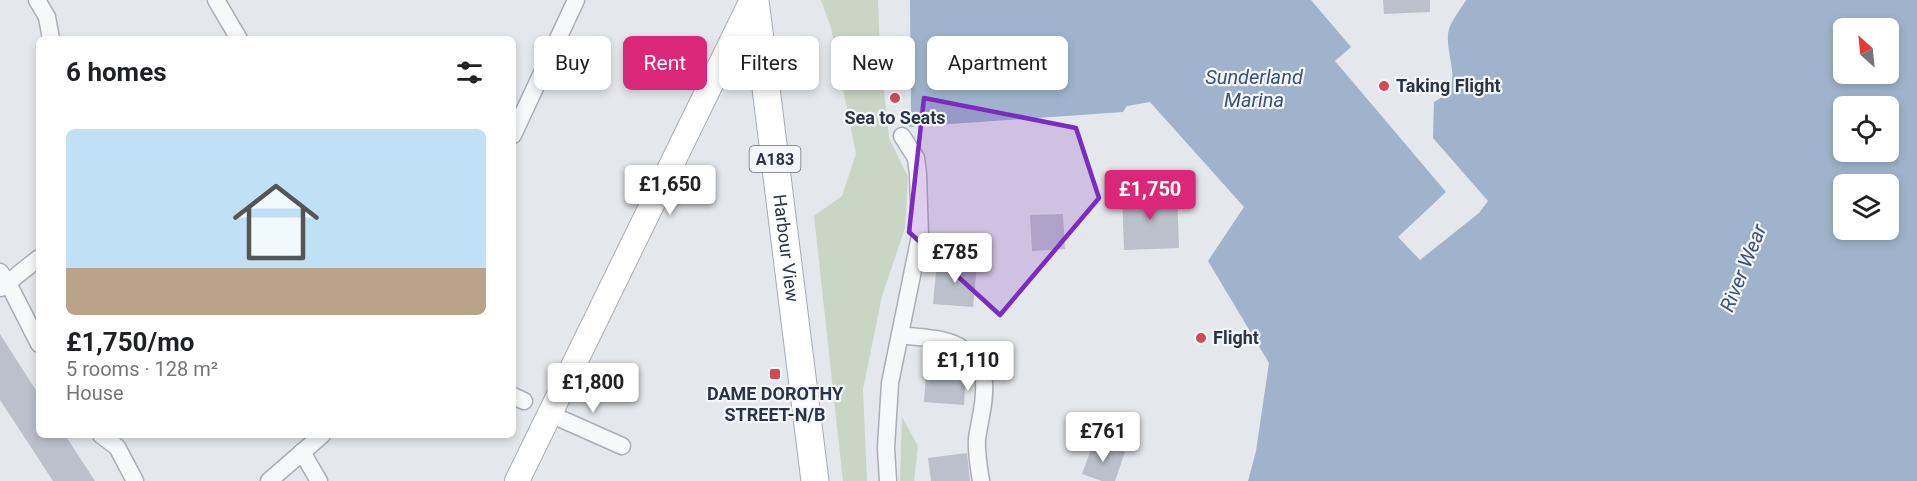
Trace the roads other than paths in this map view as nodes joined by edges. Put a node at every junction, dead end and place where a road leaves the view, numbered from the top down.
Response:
1 (37, 0) edge
2 (216, 0) edge
3 (576, 0) edge
4 (753, 0) edge
5 (50, 36) edge
6 (237, 36) edge
7 (516, 129) edge
8 (902, 136) dead end
9 (36, 260) edge
10 (3, 281) edge
11 (900, 335) junction
12 (36, 339) edge
13 (550, 414) junction
14 (105, 438) edge
15 (318, 438) edge
16 (622, 446) dead end
17 (302, 452) junction
18 (135, 481) edge
19 (269, 481) edge
20 (319, 481) edge
21 (517, 481) edge
22 (815, 481) edge
23 (888, 481) edge
24 (981, 481) edge

1 - 5 street
2 - 6 street
3 - 7 street
4 - 13 street
4 - 22 main road, Harbour View / A183
8 - 11 street
9 - 10 street
10 - 12 street
11 - 23 street
11 - 24 street
13 - 16 street
13 - 21 street
14 - 18 street
15 - 17 street
17 - 19 street
17 - 20 street

